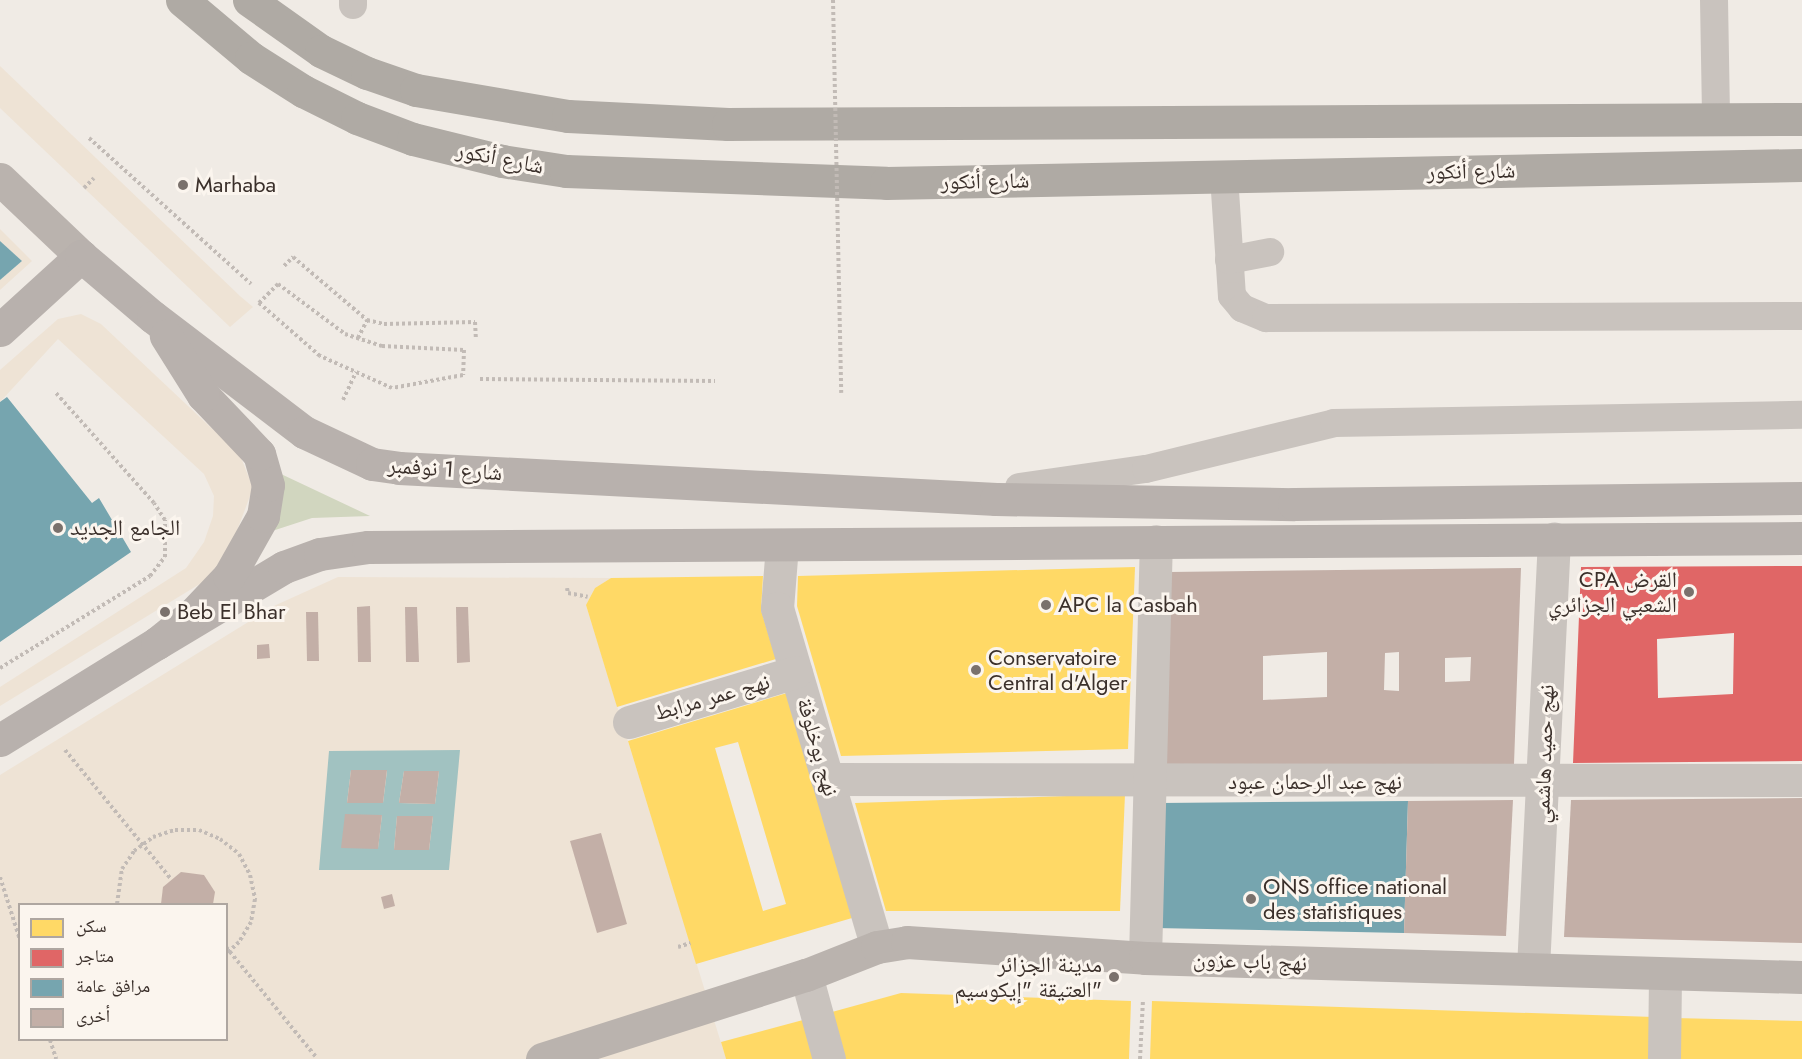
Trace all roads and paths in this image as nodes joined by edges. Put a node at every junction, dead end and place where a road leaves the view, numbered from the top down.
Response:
1 (171, 0) edge
2 (249, 0) edge
3 (833, 0) edge
4 (1714, 0) edge
5 (193, 10) edge
6 (1716, 119) junction
7 (1802, 119) edge
8 (89, 138) dead end
9 (1802, 165) edge
10 (1224, 176) junction
11 (94, 178) dead end
12 (0, 180) edge
13 (84, 188) dead end
14 (1270, 252) dead end
15 (81, 256) junction
16 (1229, 260) junction
17 (284, 266) dead end
18 (251, 284) dead end
19 (1802, 316) edge
20 (153, 317) junction
21 (367, 320) junction
22 (0, 330) edge
23 (358, 338) junction
24 (476, 340) dead end
25 (356, 372) junction
26 (480, 380) dead end
27 (715, 381) dead end
28 (55, 392) dead end
29 (841, 393) dead end
30 (343, 400) dead end
31 (1802, 415) edge
32 (922, 495) junction
33 (1802, 498) edge
34 (1802, 538) edge
35 (1554, 539) junction
36 (1156, 541) junction
37 (782, 545) junction
38 (568, 593) dead end
39 (588, 597) dead end
40 (157, 643) junction
41 (0, 668) edge
42 (796, 672) junction
43 (629, 722) dead end
44 (0, 740) edge
45 (64, 750) dead end
46 (827, 779) junction
47 (1802, 780) edge
48 (1150, 781) junction
49 (1544, 783) junction
50 (142, 845) junction
51 (0, 877) edge
52 (171, 879) dead end
53 (117, 903) edge
54 (18, 934) edge
55 (690, 943) dead end
56 (678, 946) dead end
57 (877, 947) junction
58 (228, 951) edge
59 (1145, 958) junction
60 (1533, 968) junction
61 (1665, 974) junction
62 (806, 975) junction
63 (1802, 977) edge
64 (50, 1041) edge
65 (578, 1053) edge
66 (316, 1057) dead end
67 (56, 1059) edge
68 (542, 1059) edge
69 (829, 1059) edge
70 (1140, 1059) edge
71 (1664, 1059) edge

1 - 5 lane
2 - 6 highway
3 - 29 path, bridge
4 - 6 lane
5 - 10 highway, شارع أنكور
6 - 7 highway
8 - 18 path
9 - 10 highway, شارع أنكور
10 - 16 lane
11 - 13 path
12 - 15 street
14 - 16 lane
15 - 20 main road, شارع 1 نوفمبر
15 - 22 main road
16 - 19 lane
17 - 21 path
20 - 32 main road, شارع 1 نوفمبر
20 - 40 main road
21 - 23 path
21 - 24 path
23 - 25 path
23 - 25 path
25 - 30 path
26 - 27 path
28 - 41 path
31 - 32 lane
32 - 33 main road, شارع 1 نوفمبر
34 - 35 main road
35 - 36 main road
35 - 49 street, نهج حميد هاشمي
36 - 37 main road
36 - 48 street
37 - 40 main road
37 - 42 street, نهج بوخلوفة
38 - 39 path
40 - 44 main road
42 - 43 street, نهج عمر مرابط
42 - 46 street, نهج بوخلوفة
45 - 50 path
46 - 48 street, نهج عبد الرحمان عبود
46 - 57 street, نهج بوخلوفة
47 - 49 street, نهج عبد الرحمان عبود
48 - 49 street, نهج عبد الرحمان عبود
48 - 59 street
49 - 60 street, نهج حميد هاشمي
50 - 52 path
50 - 53 path
50 - 58 path
51 - 54 path
55 - 56 path
57 - 59 street, نهج باب عزون
57 - 62 street, نهج باب عزون
58 - 66 path
59 - 60 street, نهج باب عزون
59 - 70 path
60 - 61 street, نهج باب عزون
61 - 63 street, نهج باب عزون
61 - 71 street
62 - 65 street, نهج باب عزون
62 - 69 street
64 - 67 path
65 - 68 street, نهج باب عزون

